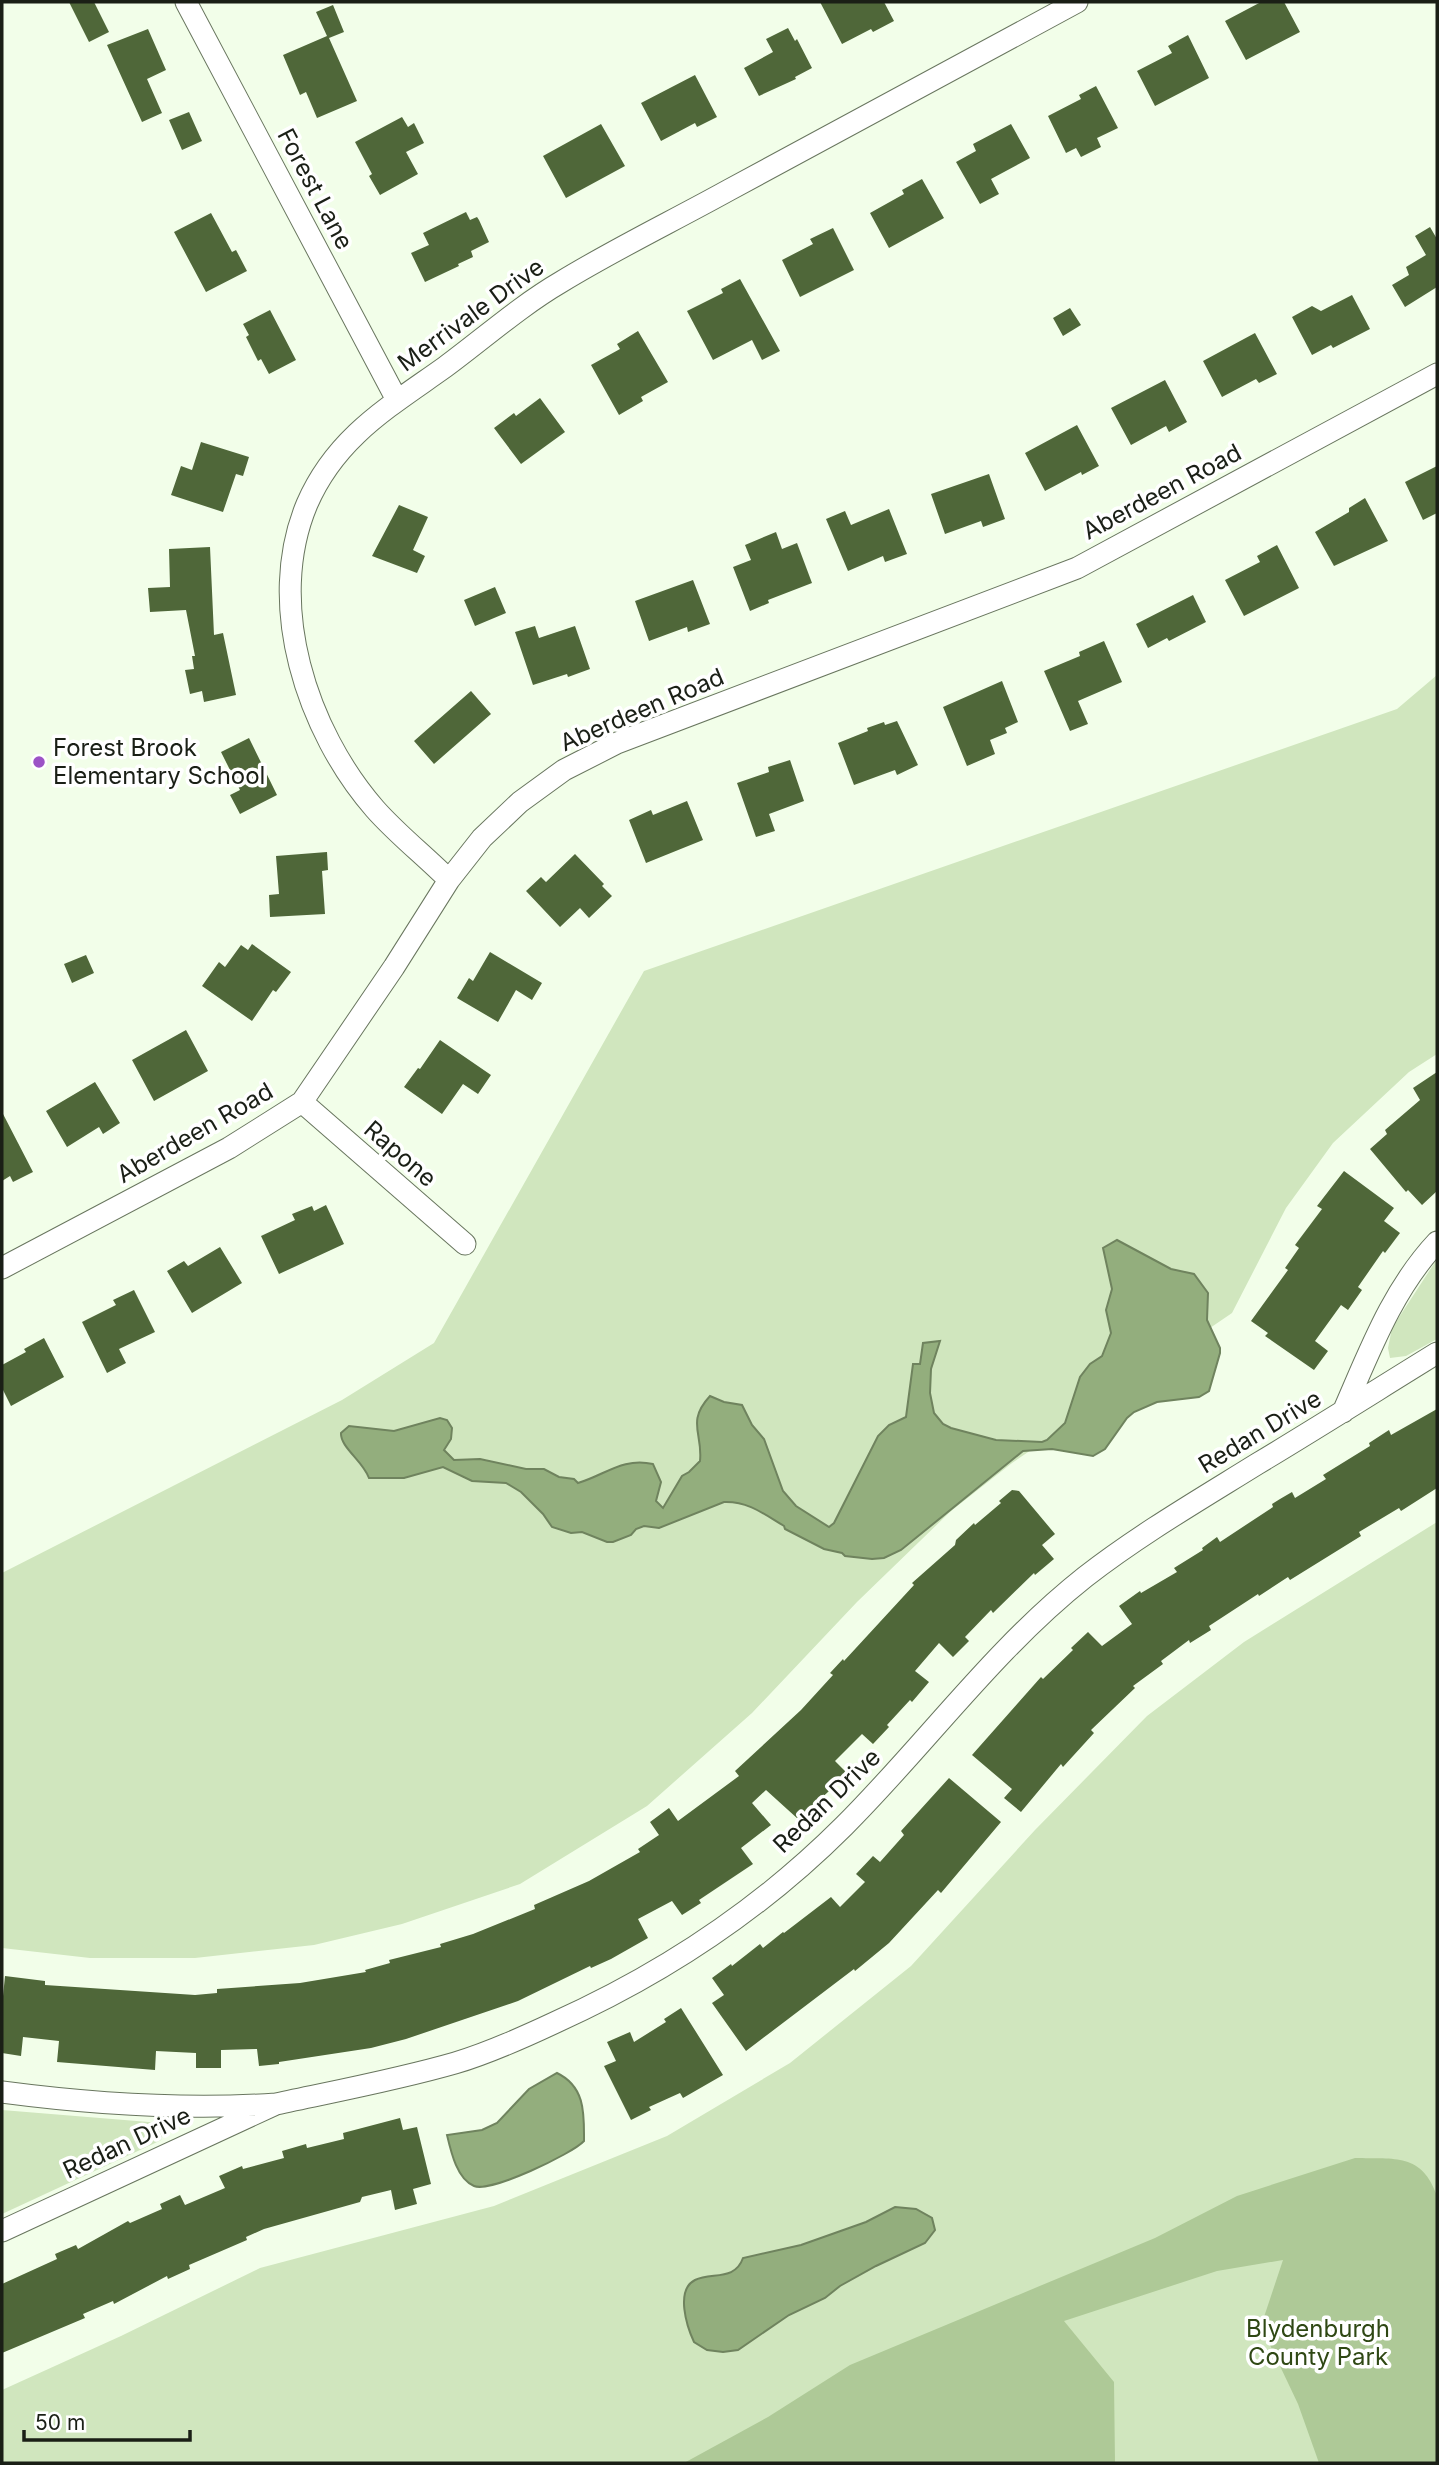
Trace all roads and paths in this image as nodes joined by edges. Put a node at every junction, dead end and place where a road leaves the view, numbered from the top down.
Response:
1 (186, 2) edge
2 (1077, 2) edge
3 (1437, 374) edge
4 (397, 400) junction
5 (449, 880) junction
6 (302, 1102) junction
7 (1437, 1242) edge
8 (465, 1244) dead end
9 (2, 1268) edge
10 (1437, 1353) edge
11 (1343, 1412) junction
12 (2, 2092) edge
13 (276, 2104) junction
14 (2, 2231) edge

1 - 4 street, Forest Lane
2 - 4 street, Merrivale Drive
3 - 5 street, Aberdeen Road
4 - 5 street, Merrivale Drive
5 - 6 street, Aberdeen Road
6 - 8 street, Rapone
6 - 9 street, Aberdeen Road
7 - 11 street, Redan Drive
10 - 11 street, Redan Drive
11 - 13 street, Redan Drive
12 - 13 street, Redan Drive
13 - 14 street, Redan Drive

